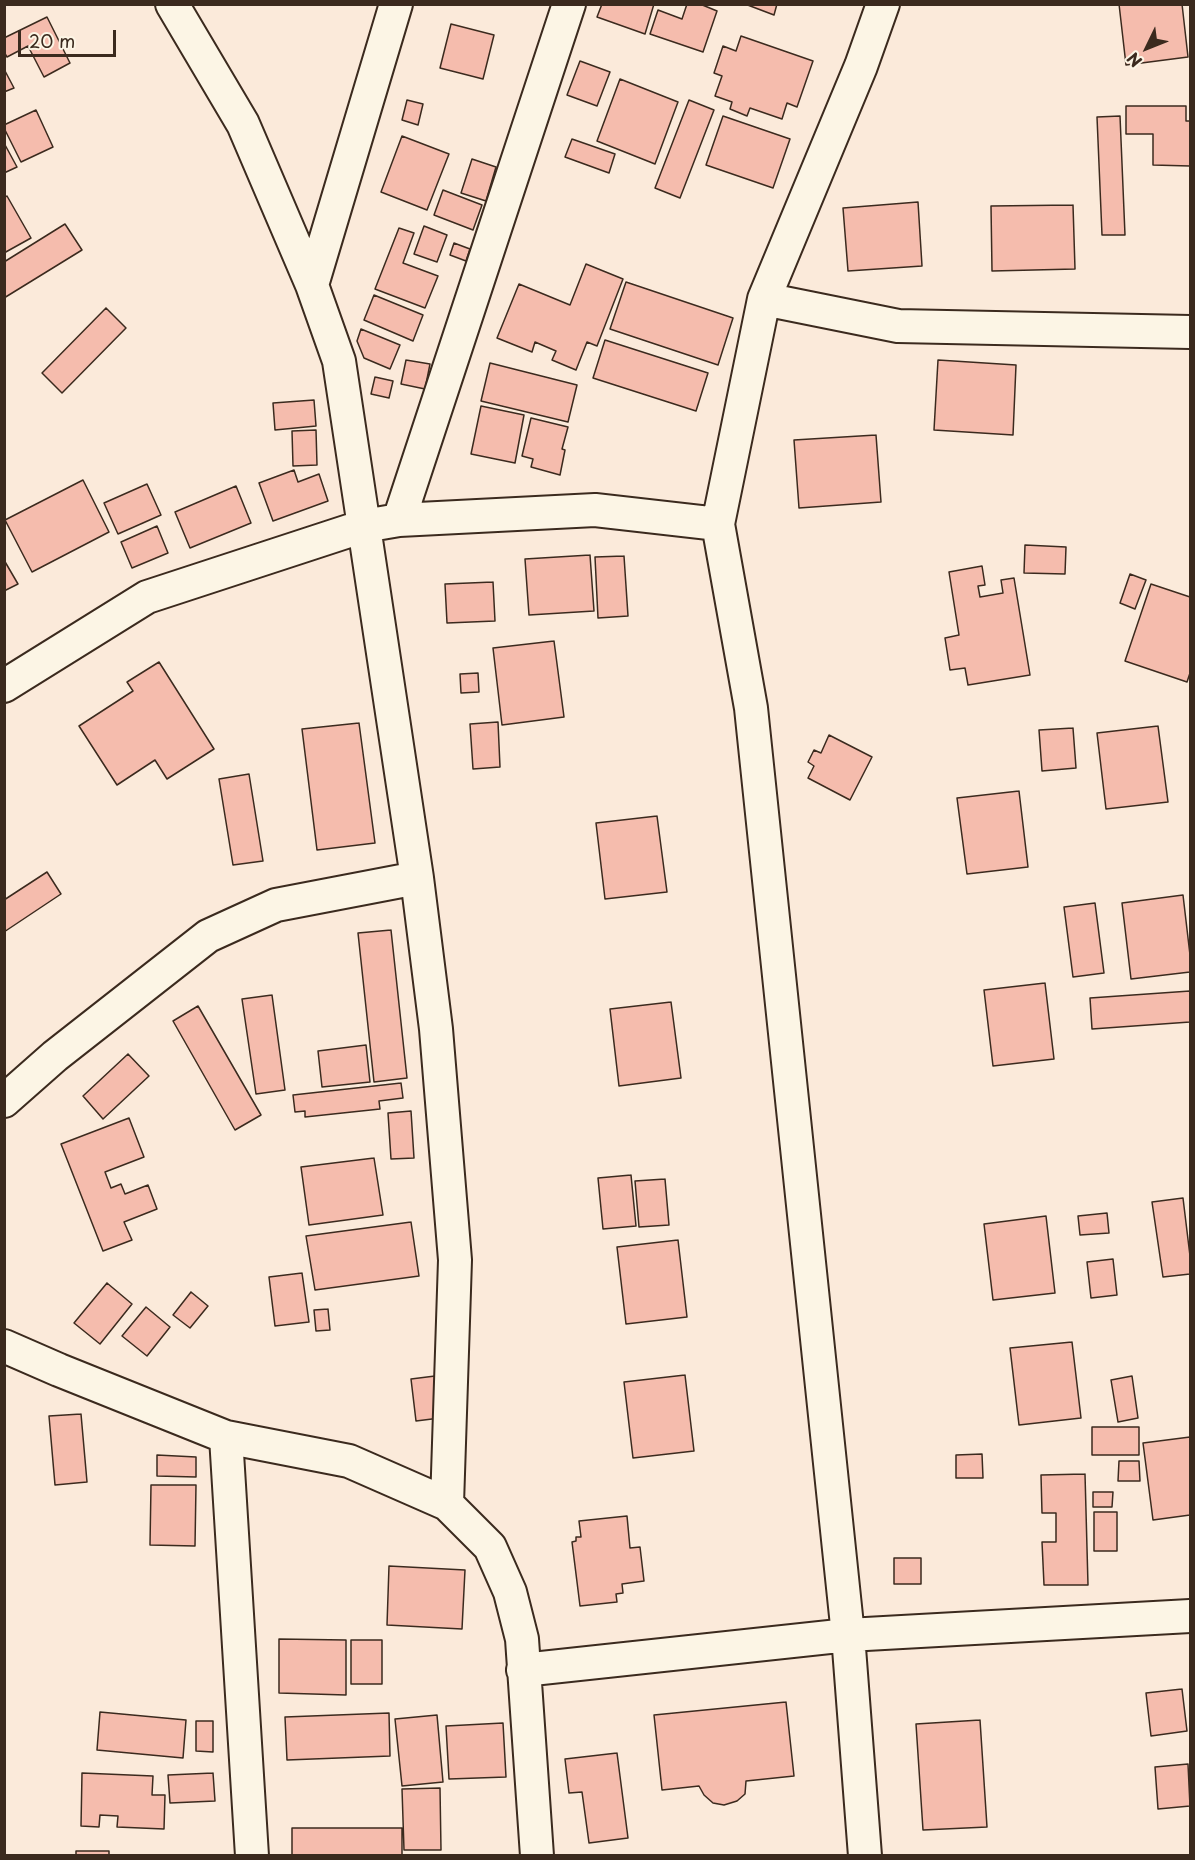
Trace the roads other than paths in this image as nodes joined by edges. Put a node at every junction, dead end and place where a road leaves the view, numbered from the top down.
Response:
1 (172, 4) edge
2 (396, 4) edge
3 (569, 4) edge
4 (883, 4) edge
5 (312, 285) junction
6 (764, 298) junction
7 (1191, 332) edge
8 (399, 520) junction
9 (718, 524) junction
10 (364, 526) junction
11 (4, 686) edge
12 (417, 878) junction
13 (4, 1101) edge
14 (4, 1346) edge
15 (226, 1437) junction
16 (447, 1504) junction
17 (1191, 1616) edge
18 (848, 1635) junction
19 (524, 1670) junction
20 (252, 1856) edge
21 (537, 1856) edge
22 (866, 1856) edge

1 - 5 street
2 - 5 street
3 - 8 street
4 - 6 street
5 - 10 street
6 - 7 street
6 - 9 street
8 - 9 street
8 - 10 street
9 - 18 street
10 - 11 street
10 - 12 street
12 - 13 street
12 - 16 street
14 - 15 street
15 - 16 street
15 - 20 street
16 - 19 street
17 - 18 street
18 - 19 street
18 - 22 street
19 - 21 street

